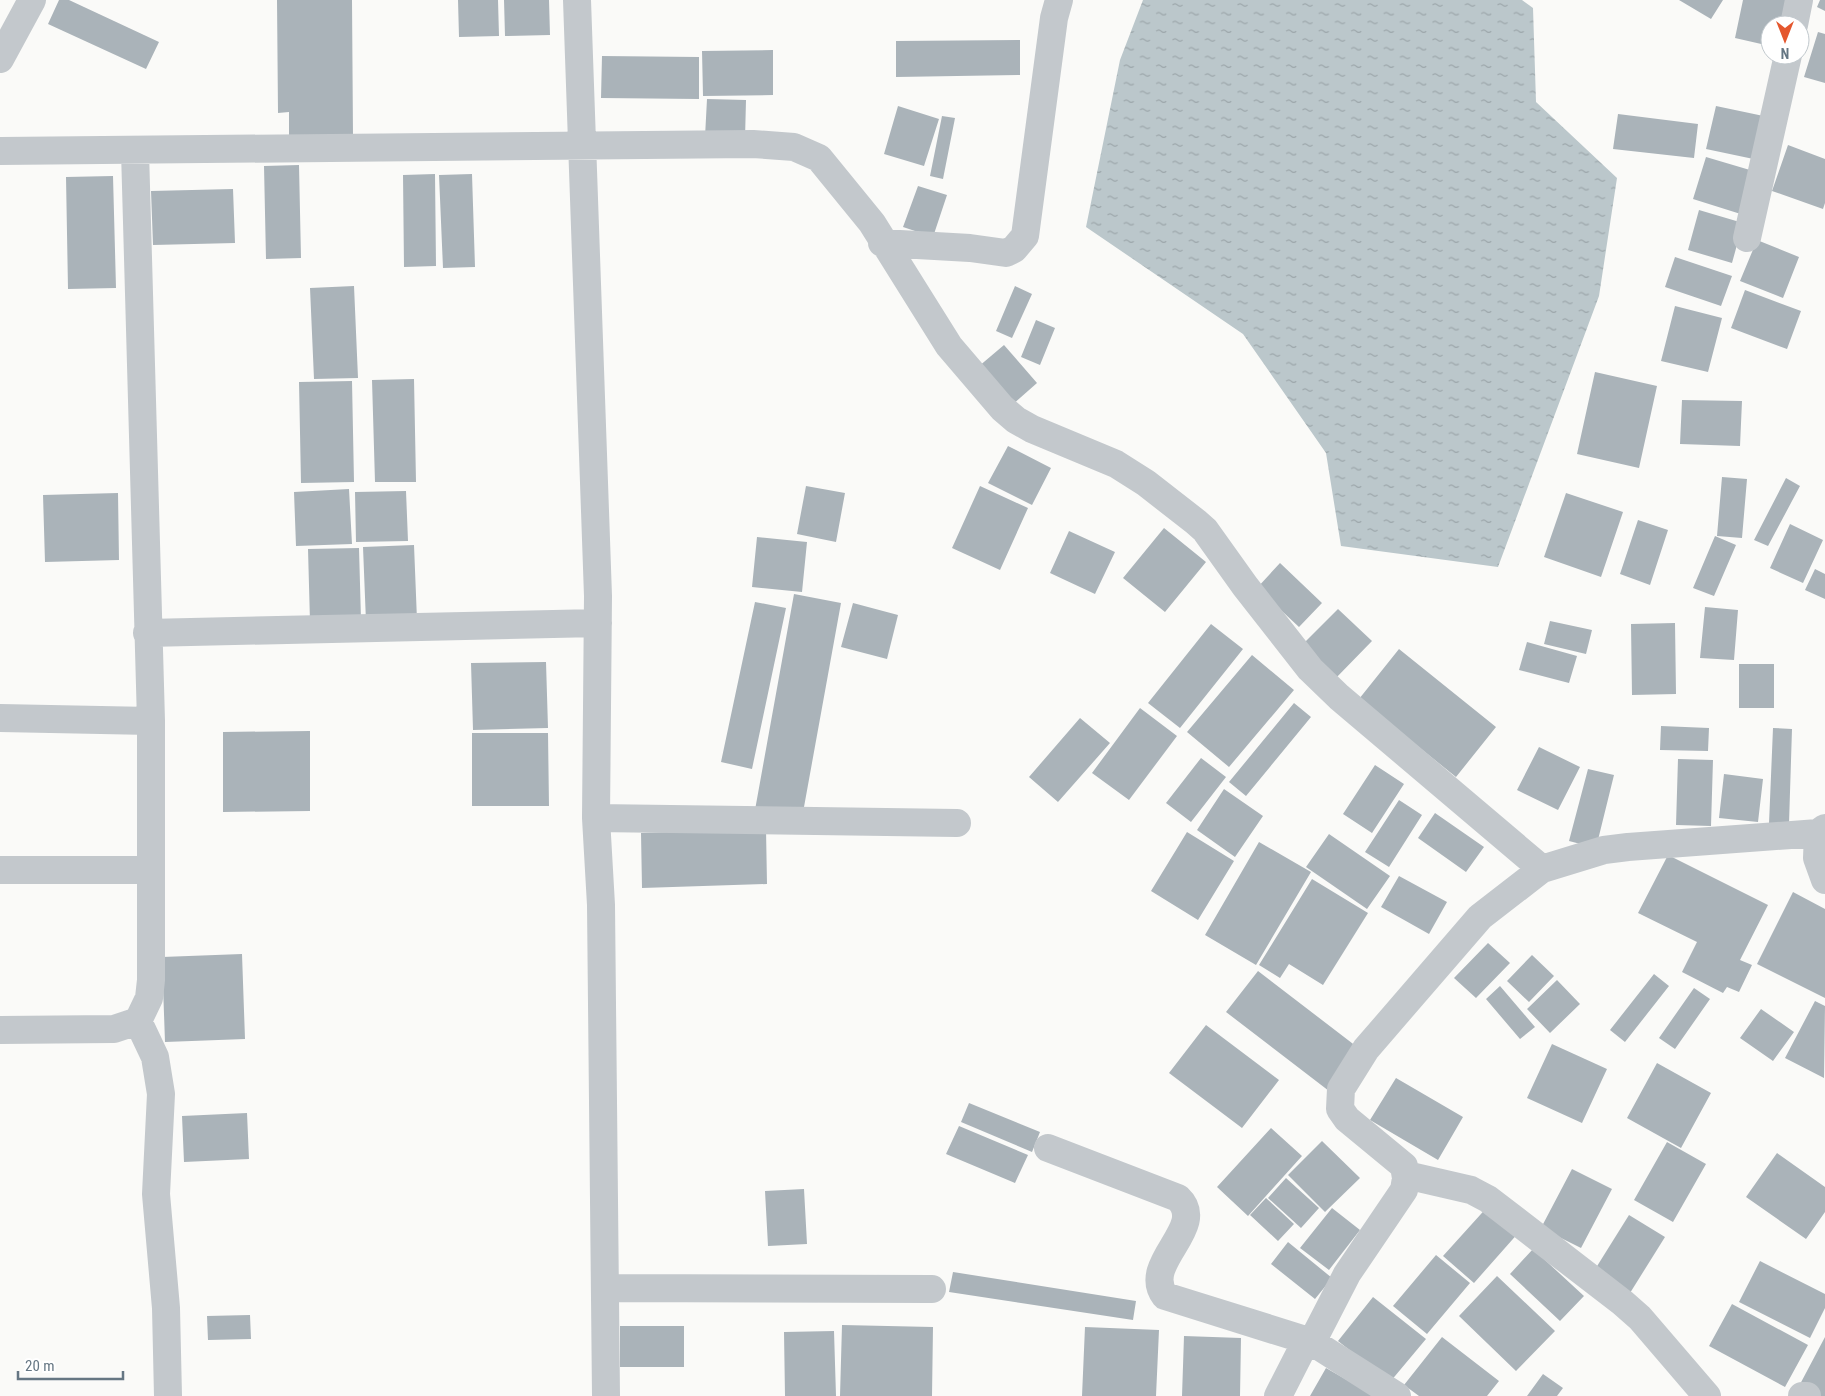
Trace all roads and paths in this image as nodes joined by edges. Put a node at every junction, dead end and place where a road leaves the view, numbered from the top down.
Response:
1 (32, 0) edge
2 (577, 0) edge
3 (1059, 0) edge
4 (1799, 0) edge
5 (1796, 15) edge
6 (0, 59) edge
7 (1786, 65) edge
8 (584, 146) junction
9 (0, 151) edge
10 (135, 151) junction
11 (1748, 238) dead end
12 (882, 243) junction
13 (598, 623) junction
14 (147, 633) junction
15 (0, 718) edge
16 (151, 721) junction
17 (596, 818) junction
18 (957, 823) dead end
19 (1821, 831) edge
20 (1542, 869) junction
21 (0, 870) edge
22 (152, 870) junction
23 (1825, 880) edge
24 (138, 1021) junction
25 (0, 1030) edge
26 (1048, 1148) dead end
27 (1406, 1175) junction
28 (605, 1288) junction
29 (932, 1289) dead end
30 (1312, 1342) junction
31 (168, 1396) edge
32 (606, 1396) edge
33 (1278, 1396) edge
34 (1397, 1396) edge
35 (1707, 1396) edge
36 (1802, 1396) edge
37 (1807, 1396) edge

1 - 6 street
2 - 8 street
3 - 12 street
4 - 5 street
7 - 11 street
8 - 10 street
8 - 12 street
8 - 13 street
9 - 10 street
10 - 14 street
12 - 20 street
13 - 14 street
13 - 17 street
14 - 16 street
15 - 16 street
16 - 22 street
17 - 18 street
17 - 28 street
19 - 20 street
19 - 23 street
20 - 27 street
21 - 22 street
22 - 24 street
24 - 25 street
24 - 31 street
26 - 30 street
27 - 30 street
27 - 35 street
28 - 29 street
28 - 32 street
30 - 33 street
30 - 34 street
36 - 37 street

